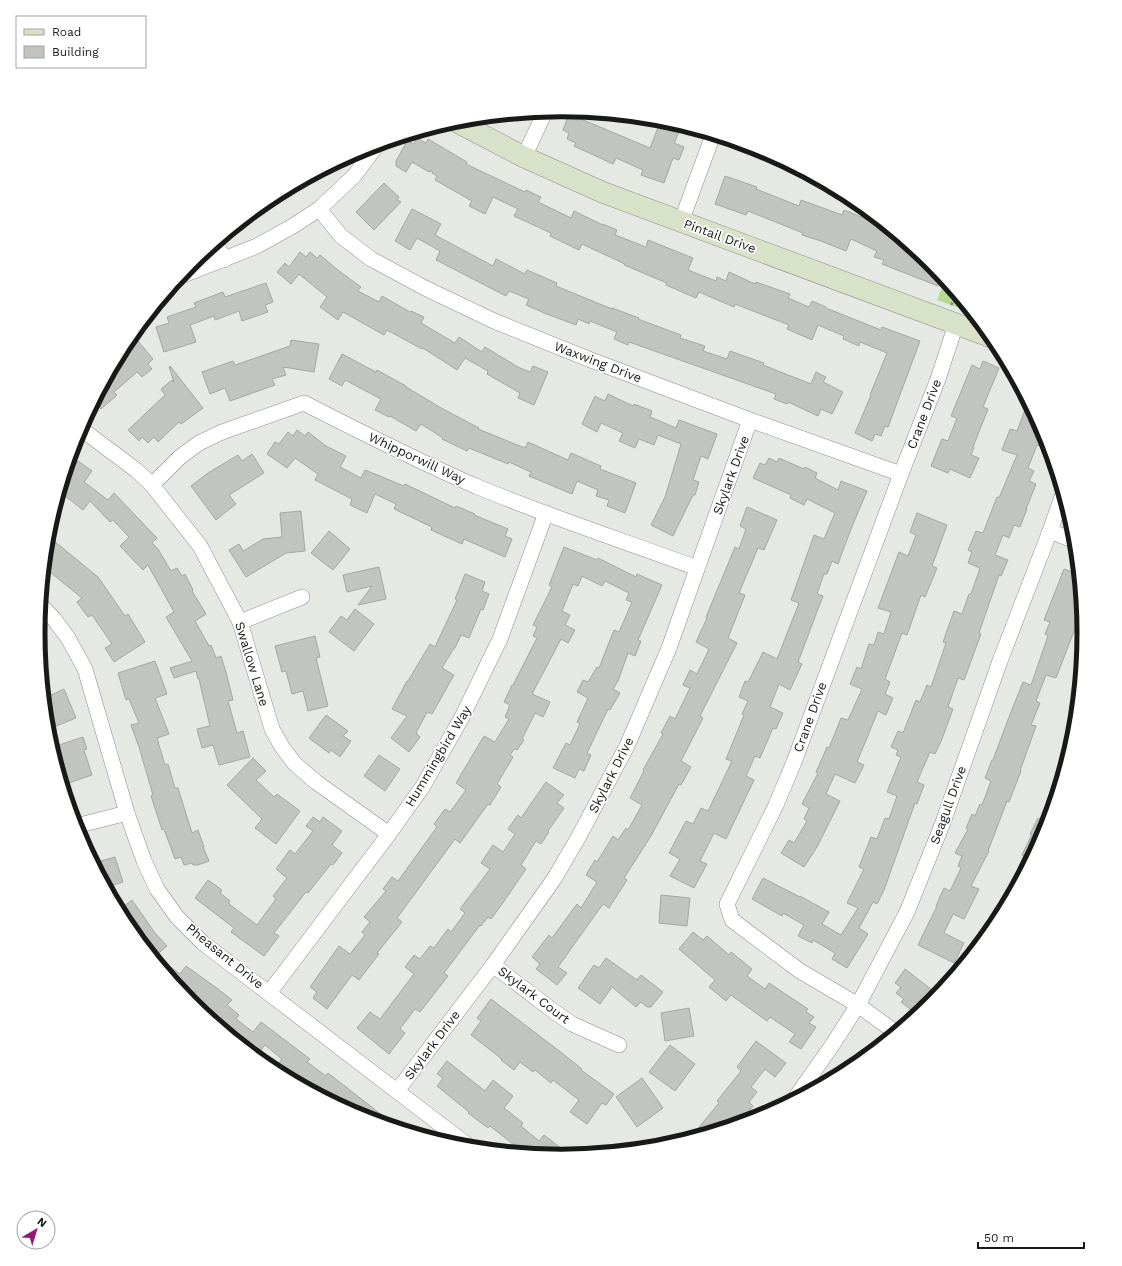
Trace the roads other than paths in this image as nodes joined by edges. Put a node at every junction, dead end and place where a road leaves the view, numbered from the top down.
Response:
1 (542, 118) edge
2 (466, 126) edge
3 (711, 140) edge
4 (371, 153) edge
5 (524, 157) junction
6 (319, 209) junction
7 (680, 222) junction
8 (218, 247) edge
9 (224, 260) junction
10 (193, 271) edge
11 (953, 314) junction
12 (977, 329) edge
13 (750, 420) junction
14 (86, 432) edge
15 (900, 474) junction
16 (152, 485) junction
17 (1060, 503) edge
18 (546, 513) junction
19 (1050, 531) junction
20 (1068, 538) edge
21 (697, 568) junction
22 (302, 598) dead end
23 (46, 610) edge
24 (240, 622) junction
25 (127, 813) junction
26 (82, 825) edge
27 (389, 834) junction
28 (493, 965) junction
29 (269, 993) junction
30 (858, 1006) junction
31 (891, 1029) edge
32 (619, 1045) dead end
33 (397, 1090) junction
34 (801, 1090) edge
35 (460, 1139) edge

1 - 5 street
2 - 5 street, Pintail Drive
3 - 7 street
4 - 6 street
5 - 7 street, Pintail Drive
6 - 9 street
6 - 13 street, Waxwing Drive
7 - 11 street, Pintail Drive
8 - 9 street
9 - 10 street
11 - 12 street, Pintail Drive
11 - 15 street, Crane Drive
13 - 15 street, Waxwing Drive
13 - 21 street, Skylark Drive
14 - 16 street, Swallow Lane
15 - 30 street, Crane Drive
16 - 18 street, Whipporwill Way
16 - 24 street, Swallow Lane
17 - 19 street, Seagull Drive
18 - 21 street, Whipporwill Way
18 - 27 street, Hummingbird Way
19 - 20 street
19 - 30 street, Seagull Drive
21 - 28 street, Skylark Drive
22 - 24 street
23 - 25 street, Pheasant Drive
24 - 27 street, Swallow Lane
25 - 26 street
25 - 29 street, Pheasant Drive
27 - 29 street, Hummingbird Way
28 - 32 street, Skylark Court
28 - 33 street, Skylark Drive
29 - 33 street, Pheasant Drive
30 - 31 street, Crane Drive
30 - 34 street, Seagull Drive
33 - 35 street, Pheasant Drive

